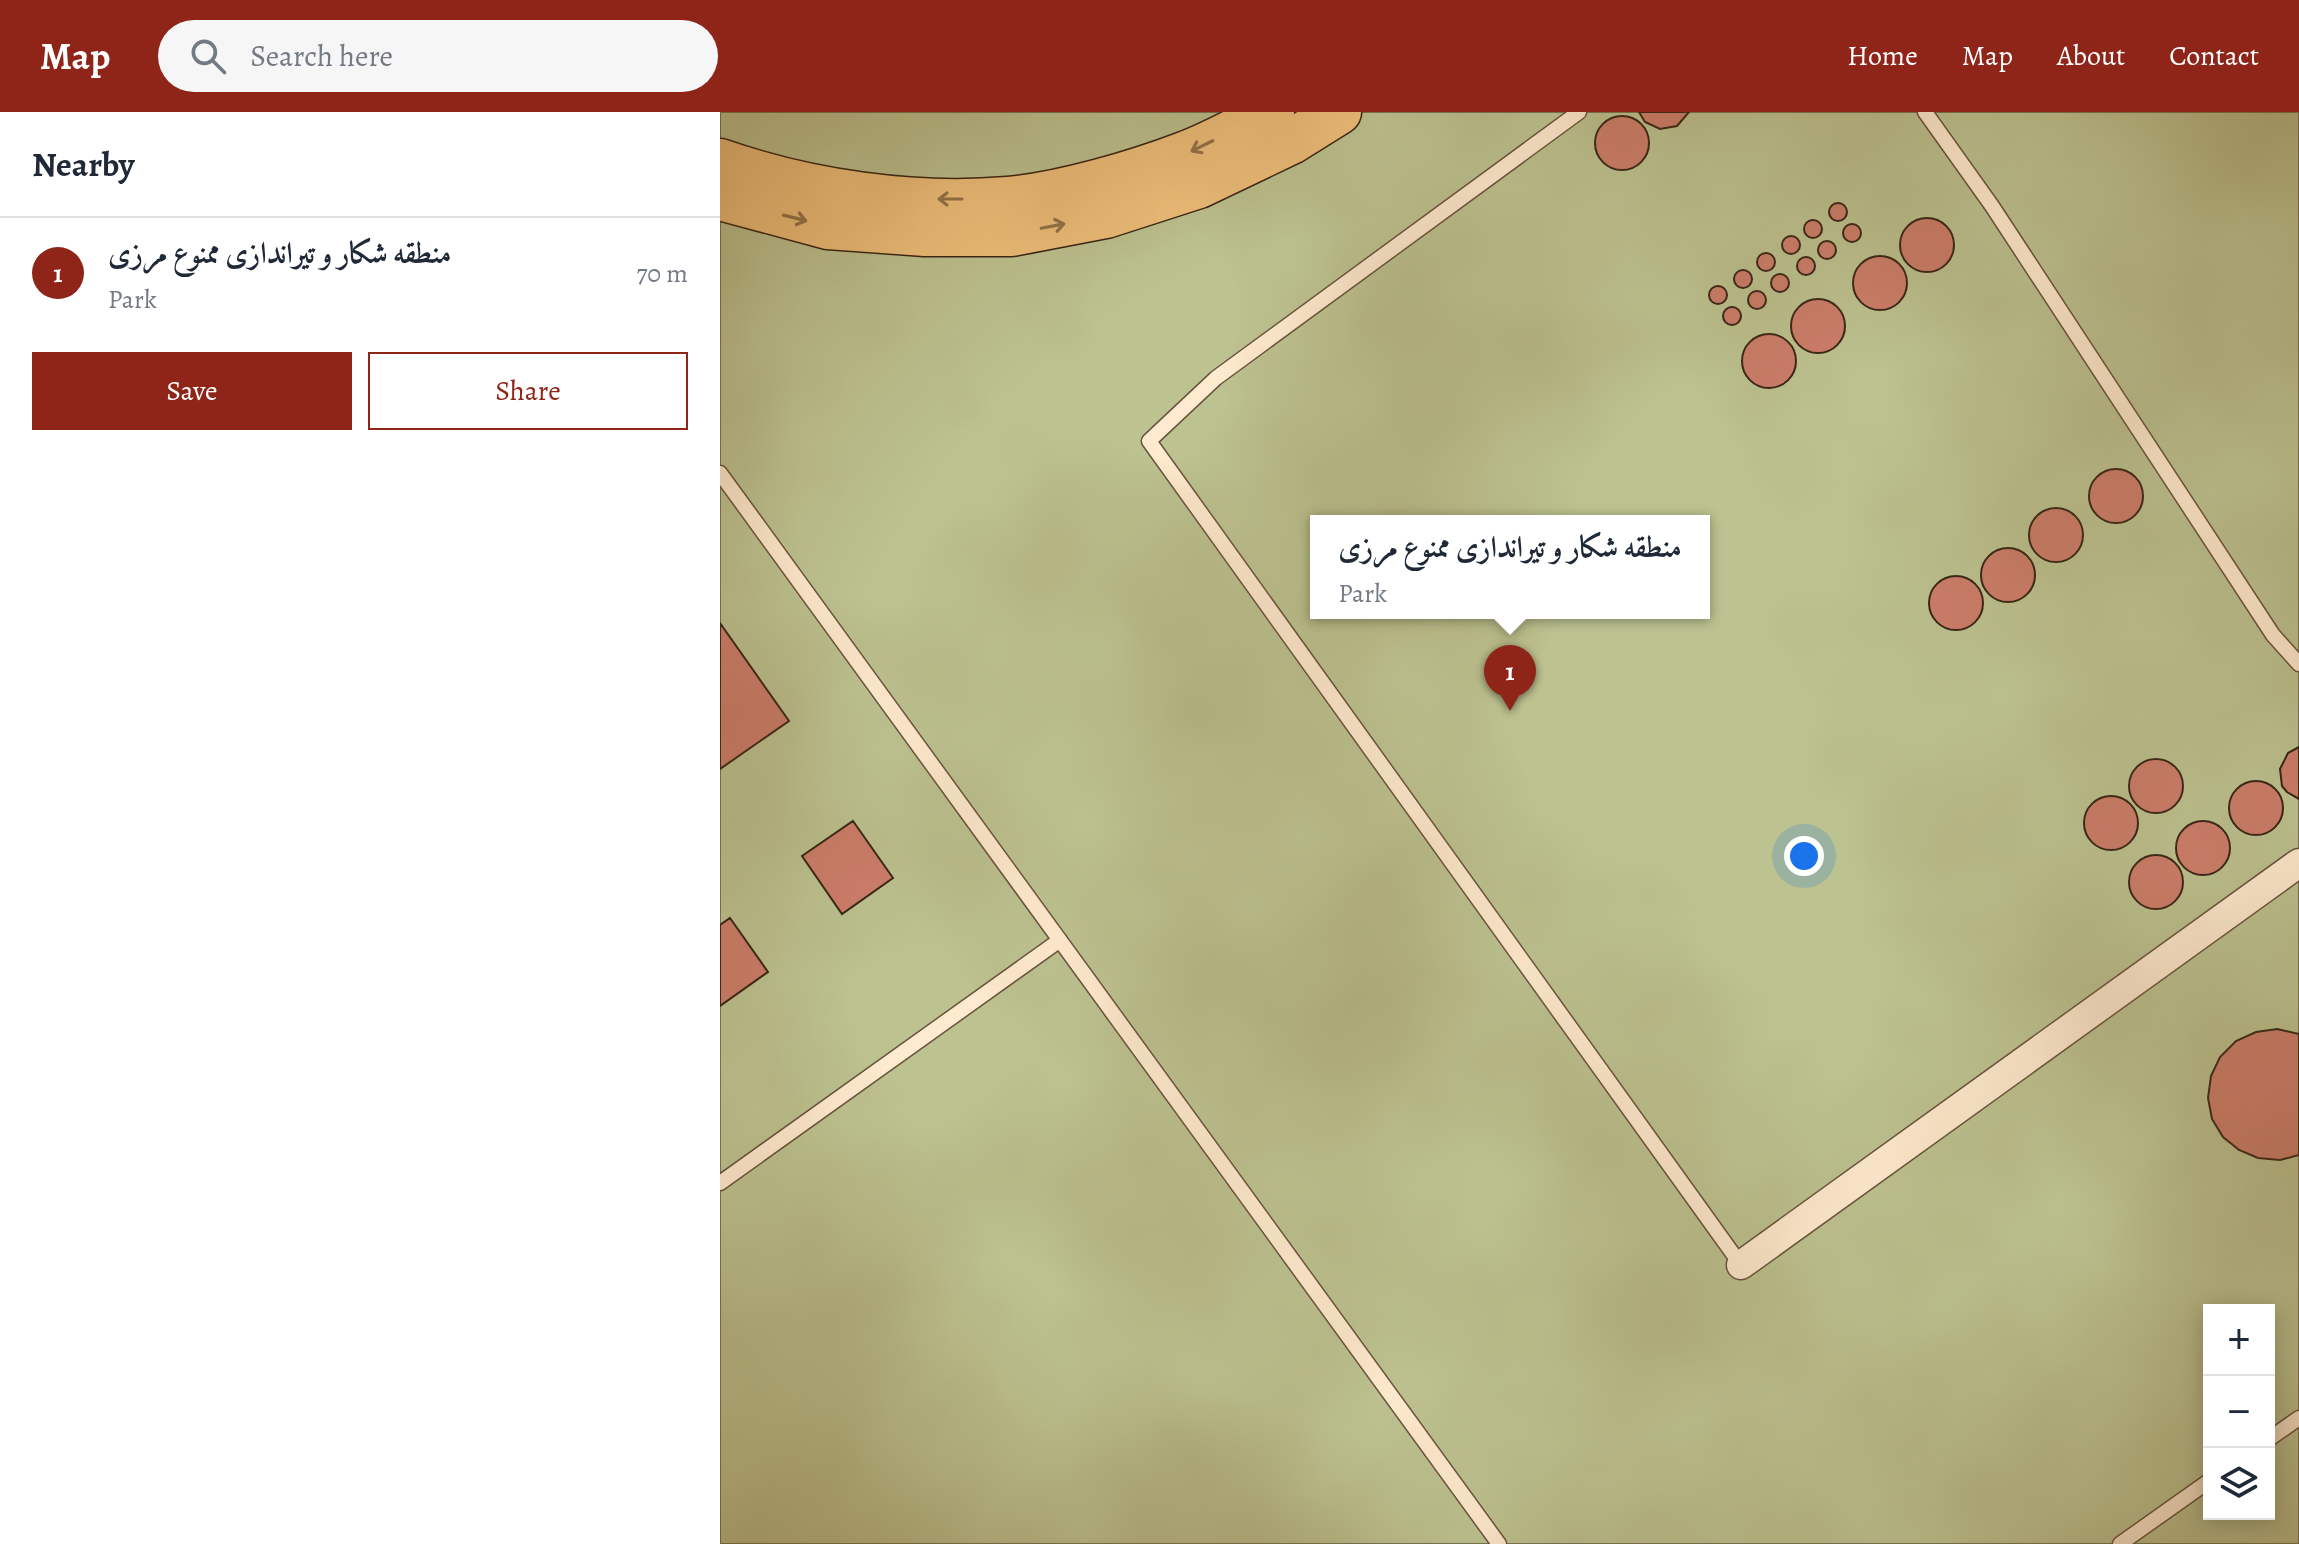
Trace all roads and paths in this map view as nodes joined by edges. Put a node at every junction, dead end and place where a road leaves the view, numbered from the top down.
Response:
1 (1272, 112) edge
2 (1339, 112) edge
3 (1579, 112) edge
4 (1925, 112) edge
5 (720, 161) edge
6 (720, 198) edge
7 (720, 473) edge
8 (2299, 664) edge
9 (2299, 863) edge
10 (1060, 940) junction
11 (720, 1183) edge
12 (1741, 1265) joint
13 (2299, 1418) edge
14 (2275, 1435) edge
15 (2203, 1485) edge
16 (1499, 1544) edge
17 (2120, 1544) edge

1 -> 5 main road
6 -> 2 main road
3 - 12 lane
4 - 8 lane
7 - 10 lane
9 - 12 street
10 - 11 lane
10 - 16 lane
13 - 14 lane
15 - 17 lane

